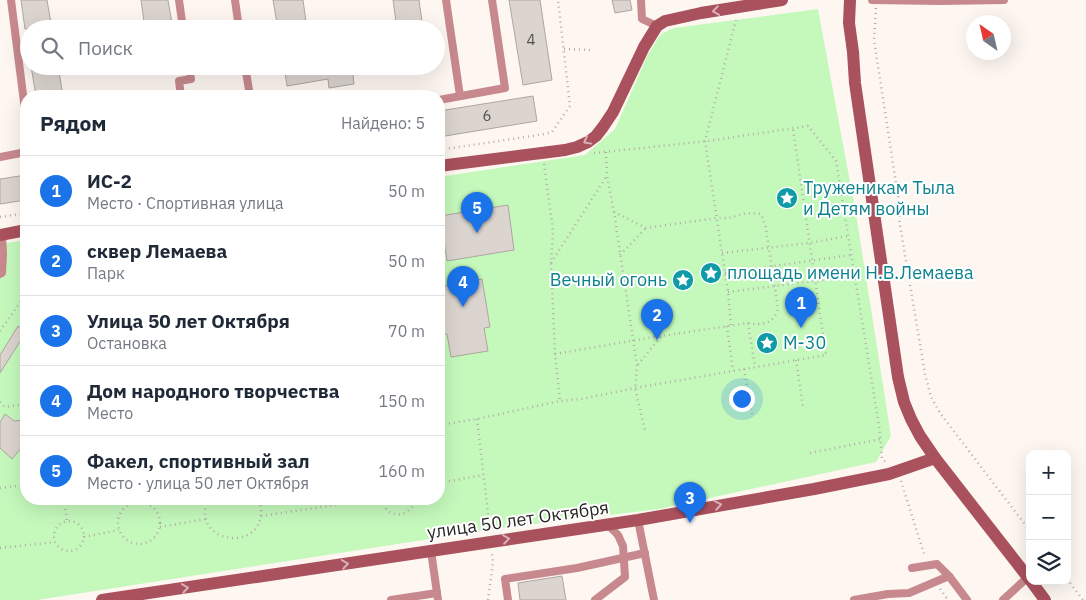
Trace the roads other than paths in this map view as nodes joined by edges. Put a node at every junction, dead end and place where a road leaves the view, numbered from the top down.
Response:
1 (11, 0) edge
2 (179, 0) edge
3 (235, 0) edge
4 (446, 0) edge
5 (492, 0) edge
6 (641, 0) edge
7 (782, 0) edge
8 (850, 0) edge
9 (872, 0) edge
10 (877, 0) edge
11 (925, 0) edge
12 (1004, 0) edge
13 (981, 1) edge
14 (182, 20) edge
15 (238, 20) edge
16 (657, 26) junction
17 (20, 71) edge
18 (21, 75) edge
19 (190, 75) edge
20 (246, 75) edge
21 (22, 90) edge
22 (180, 90) edge
23 (249, 90) edge
24 (460, 96) junction
25 (445, 99) edge
26 (20, 153) edge
27 (0, 157) edge
28 (445, 165) edge
29 (20, 231) edge
30 (1, 235) edge
31 (0, 274) edge
32 (935, 458) junction
33 (638, 520) junction
34 (607, 524) junction
35 (431, 551) junction
36 (645, 553) junction
37 (624, 558) junction
38 (912, 568) dead end
39 (1026, 575) edge
40 (949, 576) junction
41 (1026, 581) edge
42 (1034, 585) edge
43 (438, 597) edge
44 (868, 599) edge
45 (102, 600) edge
46 (391, 600) edge
47 (508, 600) edge
48 (595, 600) edge
49 (654, 600) edge
50 (854, 600) edge
51 (967, 600) edge
52 (1002, 600) edge
53 (1045, 600) edge

1 - 17 lane
2 - 14 lane
3 - 15 lane
4 - 24 lane
5 - 24 lane
6 - 16 lane
7 -> 16 street
8 - 32 street
9 - 10 lane
10 - 11 lane
11 - 13 lane
12 - 13 lane
16 -> 28 street
18 - 21 lane
19 - 22 lane
20 - 23 lane
24 - 25 lane
26 - 27 lane
29 - 30 street
30 - 31 lane
33 -> 32 street, улица 50 лет Октября
32 - 39 street
33 - 34 street, улица 50 лет Октября
33 - 36 lane
35 -> 34 street, улица 50 лет Октября
34 - 37 lane
35 - 43 lane
45 -> 35 street, улица 50 лет Октября
36 - 37 lane
36 - 49 lane
37 - 47 lane
37 - 48 lane
38 - 40 lane
40 - 44 lane
40 - 51 lane
41 - 52 lane
42 - 53 street
43 - 46 lane
44 - 50 lane

